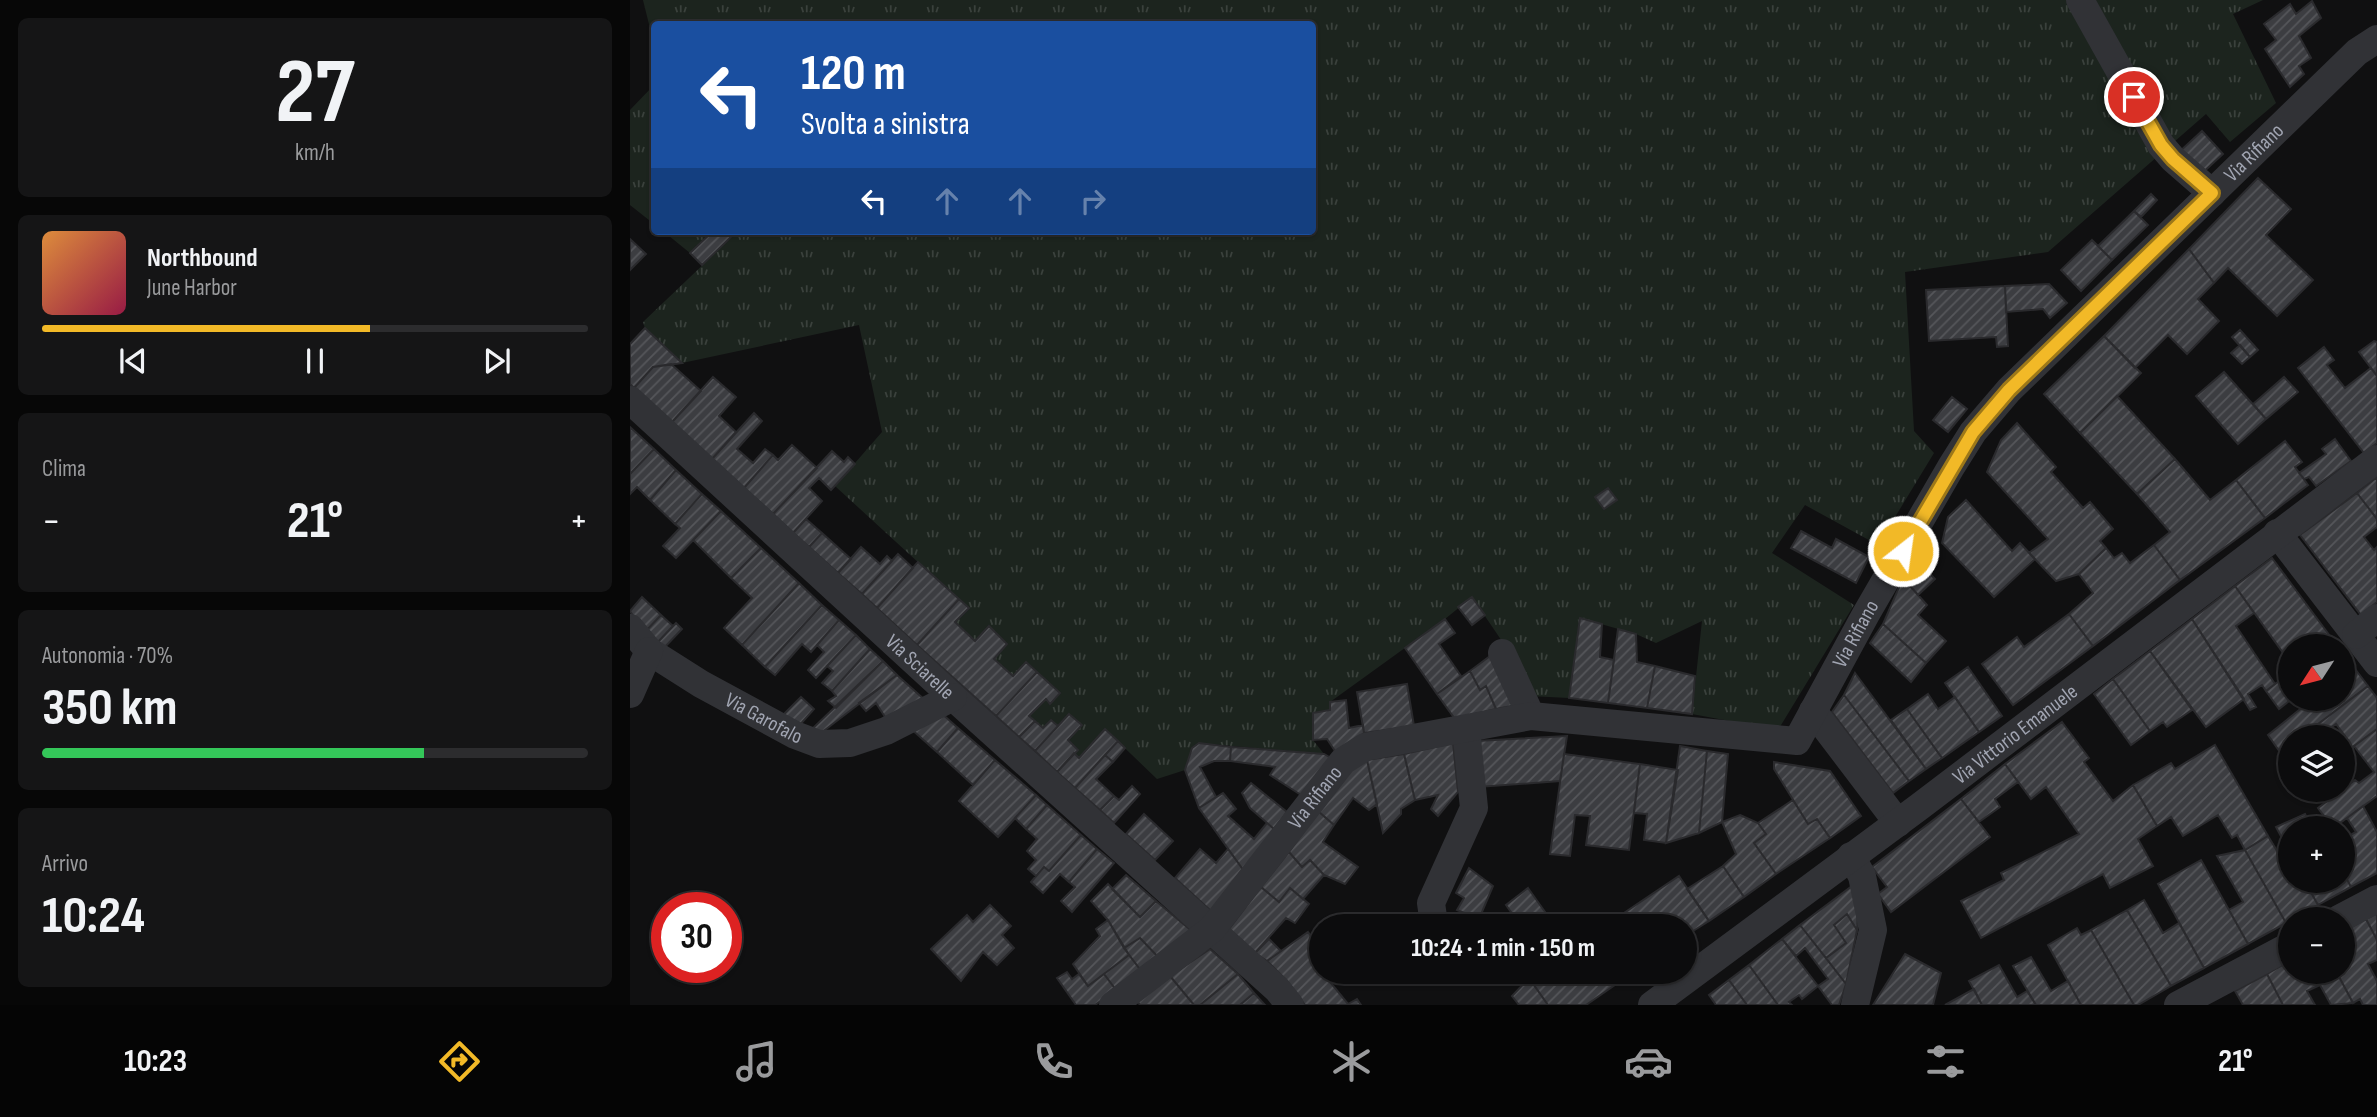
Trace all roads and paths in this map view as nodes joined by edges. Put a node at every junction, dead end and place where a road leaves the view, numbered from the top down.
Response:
1 (2080, 0) edge
2 (2377, 39) edge
3 (2212, 193) junction
4 (630, 400) edge
5 (2377, 459) edge
6 (2277, 533) junction
7 (2367, 626) edge
8 (630, 628) edge
9 (649, 651) junction
10 (1502, 653) dead end
11 (2377, 663) edge
12 (630, 694) edge
13 (953, 697) junction
14 (1813, 711) junction
15 (1531, 716) junction
16 (1466, 729) junction
17 (1797, 741) junction
18 (1841, 747) junction
19 (1898, 823) junction
20 (1851, 856) junction
21 (2377, 899) edge
22 (2355, 911) edge
23 (1433, 914) edge
24 (1212, 929) junction
25 (2278, 952) edge
26 (1113, 1005) edge
27 (1290, 1005) edge
28 (1652, 1005) edge
29 (1855, 1005) edge
30 (2178, 1005) edge

1 - 3 street
2 - 3 street, Via Rifiano
3 - 14 street, Via Rifiano
4 - 13 street, Via Sciarelle
5 - 6 street, Via Vittorio Emanuele
6 - 7 street
6 - 19 street, Via Vittorio Emanuele
7 - 11 street
8 - 9 street, Via Garofalo
9 - 12 street
9 - 13 street, Via Garofalo
10 - 15 street
13 - 24 street, Via Sciarelle
14 - 17 street, Via Rifiano
14 - 18 street
15 - 16 street, Via Rifiano
15 - 17 street, Via Rifiano
16 - 23 street
16 - 24 street, Via Rifiano
17 - 18 street
18 - 19 street
19 - 20 street, Via Vittorio Emanuele
20 - 28 street, Via Vittorio Emanuele
20 - 29 street
21 - 22 street
24 - 26 street, Via Rifiano
24 - 27 street, Via Sciarelle
25 - 30 street

